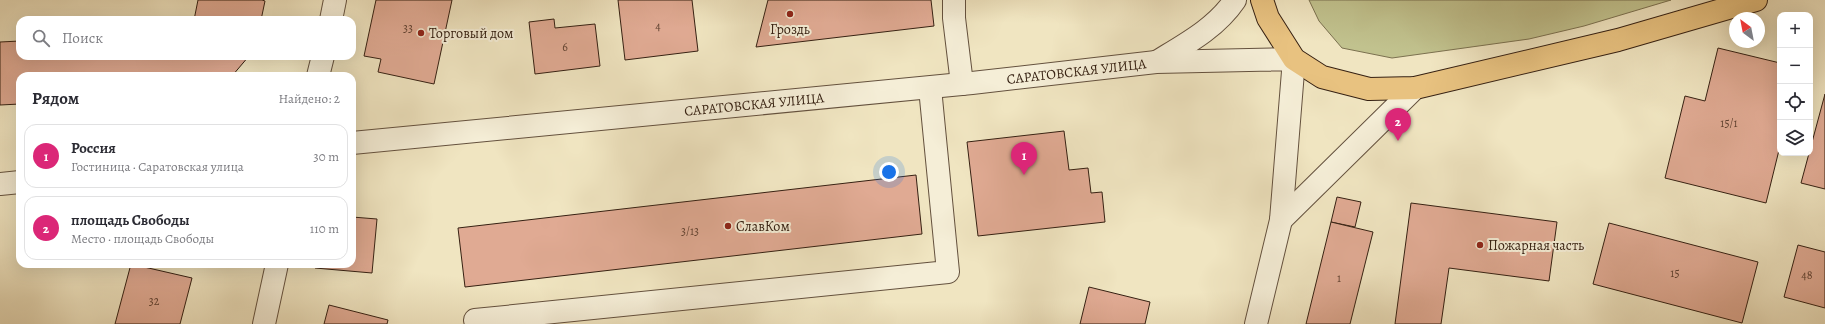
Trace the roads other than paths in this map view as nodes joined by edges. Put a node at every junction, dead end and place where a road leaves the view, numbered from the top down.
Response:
1 (336, 0) edge
2 (954, 0) edge
3 (1235, 0) edge
4 (1262, 0) edge
5 (1756, 0) edge
6 (332, 16) edge
7 (1294, 59) junction
8 (322, 60) edge
9 (1156, 62) junction
10 (319, 72) edge
11 (962, 84) junction
12 (930, 88) junction
13 (1415, 88) junction
14 (356, 143) edge
15 (16, 182) edge
16 (0, 184) edge
17 (1281, 220) junction
18 (276, 268) edge
19 (475, 320) dead end
20 (264, 324) edge
21 (1256, 324) edge

1 - 6 street
2 - 11 street
3 - 9 street
4 - 7 main road
5 - 13 main road
7 - 9 street, САРАТОВСКАЯ УЛИЦА
7 - 13 main road
7 - 17 street
8 - 10 street
9 - 11 street, САРАТОВСКАЯ УЛИЦА
11 - 12 street, САРАТОВСКАЯ УЛИЦА
12 - 14 street, САРАТОВСКАЯ УЛИЦА
12 - 19 street
13 - 17 street
15 - 16 street
17 - 21 street
18 - 20 street

